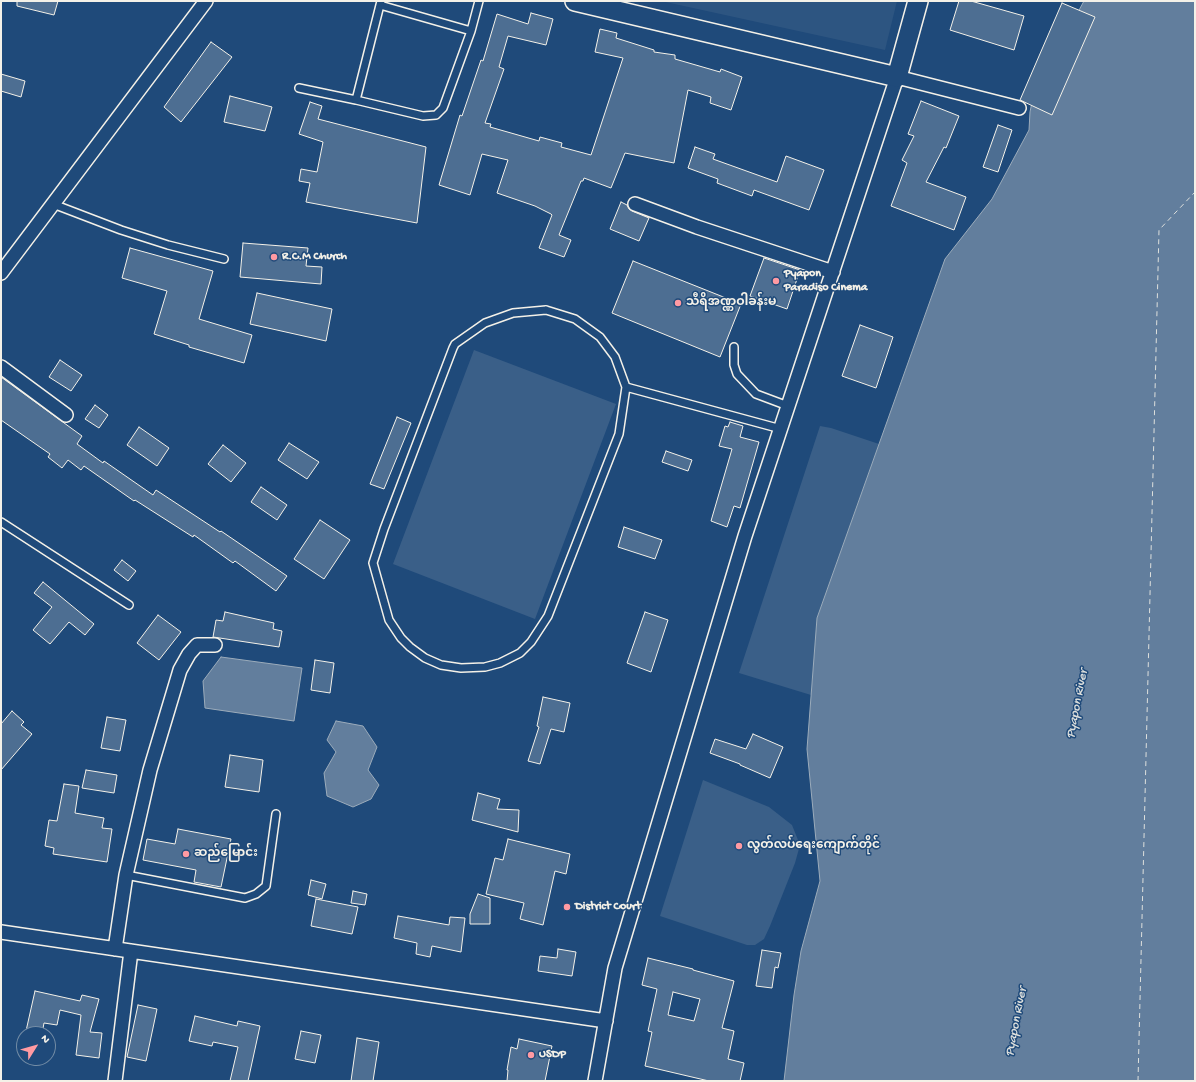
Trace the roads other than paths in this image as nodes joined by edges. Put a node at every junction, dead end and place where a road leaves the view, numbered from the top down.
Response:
1 (206, 1) edge
2 (480, 1) edge
3 (575, 1) edge
4 (918, 1) edge
5 (381, 3) edge
6 (471, 30) junction
7 (898, 77) junction
8 (299, 88) dead end
9 (356, 100) junction
10 (1019, 108) dead end
11 (53, 204) junction
12 (635, 204) dead end
13 (224, 258) dead end
14 (1, 272) edge
15 (832, 272) junction
16 (734, 347) dead end
17 (1, 367) edge
18 (626, 387) junction
19 (788, 406) junction
20 (66, 415) dead end
21 (781, 429) junction
22 (1, 522) edge
23 (129, 605) dead end
24 (215, 645) dead end
25 (276, 814) dead end
26 (126, 875) junction
27 (1, 932) edge
28 (115, 949) junction
29 (131, 951) junction
30 (606, 1021) junction
31 (115, 1081) edge
32 (595, 1081) edge

1 - 11 street
2 - 6 lane
3 - 7 main road
4 - 7 main road
5 - 6 lane
5 - 9 lane
6 - 9 lane
7 - 10 street
7 - 15 street
8 - 9 lane
11 - 13 lane
11 - 14 street
12 - 15 street
15 - 19 street
16 - 19 lane
17 - 20 street
18 - 18 lane
18 - 21 lane
19 - 21 street
21 - 30 street
22 - 23 lane
24 - 26 street
25 - 26 lane
26 - 28 street
27 - 28 street
28 - 29 street
29 - 30 street
29 - 31 street
30 - 32 street

